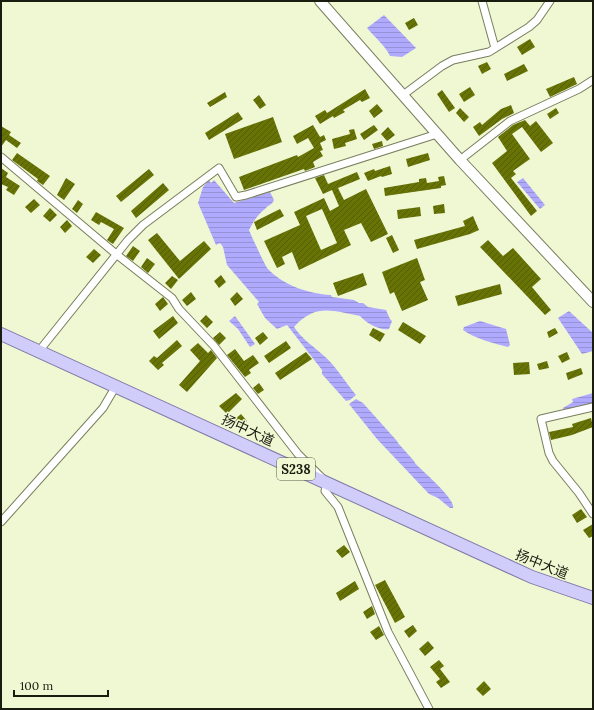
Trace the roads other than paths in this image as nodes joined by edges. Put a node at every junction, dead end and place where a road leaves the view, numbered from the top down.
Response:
1 (320, 1) edge
2 (482, 1) edge
3 (550, 1) edge
4 (494, 48) junction
5 (593, 80) edge
6 (403, 95) junction
7 (438, 134) junction
8 (1, 157) edge
9 (460, 160) junction
10 (116, 254) junction
11 (593, 302) edge
12 (1, 334) edge
13 (1, 342) edge
14 (37, 354) junction
15 (114, 390) junction
16 (593, 407) edge
17 (326, 487) junction
18 (593, 514) edge
19 (1, 522) edge
20 (593, 598) edge
21 (593, 606) edge
22 (429, 709) edge

1 - 6 main road
2 - 4 street
3 - 4 street
4 - 6 street
5 - 9 street
6 - 7 main road
7 - 9 main road
7 - 10 street
8 - 10 street
9 - 11 main road
10 - 14 street
10 - 17 street
12 - 14 main road, 扬中大道 / S238
13 - 14 main road, 扬中大道 / S238
14 - 15 main road, 扬中大道 / S238
15 - 17 main road, 扬中大道 / S238
15 - 19 street
16 - 18 street
17 - 20 main road, 扬中大道 / S238
17 - 21 main road, 扬中大道 / S238
17 - 22 street

